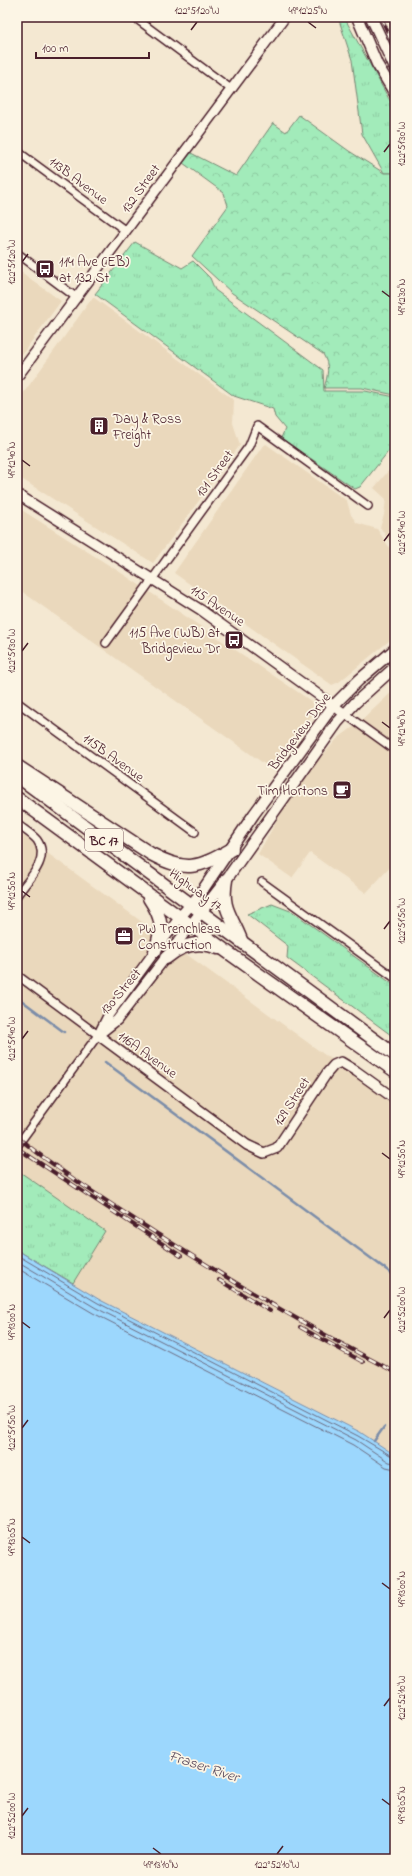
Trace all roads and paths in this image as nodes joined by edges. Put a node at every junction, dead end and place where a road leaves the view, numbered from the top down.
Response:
1 (134, 17) edge
2 (285, 17) edge
3 (357, 17) edge
4 (370, 17) edge
5 (395, 68) edge
6 (231, 89) junction
7 (395, 94) edge
8 (17, 151) edge
9 (126, 231) junction
10 (17, 253) edge
11 (77, 298) junction
12 (17, 377) edge
13 (17, 494) edge
14 (368, 506) dead end
15 (154, 578) junction
16 (106, 643) dead end
17 (395, 649) edge
18 (395, 667) edge
19 (17, 702) edge
20 (334, 706) junction
21 (345, 714) junction
22 (395, 750) edge
23 (17, 766) edge
24 (17, 776) edge
25 (17, 798) edge
26 (17, 824) edge
27 (195, 832) dead end
28 (232, 849) junction
29 (226, 880) junction
30 (262, 882) dead end
31 (143, 890) junction
32 (17, 895) edge
33 (191, 904) junction
34 (180, 917) junction
35 (196, 919) junction
36 (241, 941) junction
37 (155, 951) junction
38 (226, 951) junction
39 (166, 958) junction
40 (17, 975) edge
41 (395, 978) edge
42 (98, 1035) junction
43 (373, 1038) junction
44 (395, 1055) edge
45 (395, 1071) edge
46 (395, 1099) edge
47 (17, 1146) edge
48 (264, 1153) joint

1 - 6 street
2 - 6 street, 132 Street
3 - 7 main road
4 - 5 main road
6 - 9 street, 132 Street
8 - 9 street, 113B Avenue
9 - 11 street, 132 Street
10 - 11 street
11 - 12 street, 132 Street
13 - 15 street, 115 Avenue
14 - 15 street, 131 Street
15 - 16 street, 131 Street
15 - 20 street, 115 Avenue
17 - 20 main road, Bridgeview Drive
18 - 21 main road, Bridgeview Drive
19 - 27 street, 115B Avenue
20 - 21 street, 115 Avenue
20 - 28 main road, Bridgeview Drive
21 - 22 street, 115 Avenue
21 - 29 main road, Bridgeview Drive
23 - 28 highway
24 - 33 highway, Highway 17 / BC 17
25 - 31 highway, Highway 17 / BC 17
26 - 32 street
28 - 33 main road, Bridgeview Drive
29 - 35 main road, Bridgeview Drive
29 - 36 highway
30 - 41 street
31 - 34 highway, Highway 17 / BC 17
31 - 37 highway
33 - 34 main road, Bridgeview Drive
33 - 35 highway, Highway 17 / BC 17
34 - 35 highway, Highway 17 / BC 17
34 - 37 street, 130 Street
35 - 36 highway, Highway 17 / BC 17
35 - 38 highway, Highway 17 / BC 17
35 - 39 street, 130 Street
35 - 43 highway
36 - 43 highway, Highway 17 / BC 17
37 - 42 street, 130 Street
38 - 39 highway
38 - 45 highway, Highway 17 / BC 17
39 - 42 street, 130 Street
40 - 42 street, 116A Avenue
42 - 47 street, 130 Street
42 - 48 street, 116A Avenue
43 - 44 highway, Highway 17 / BC 17
46 - 48 street, 129 Street

